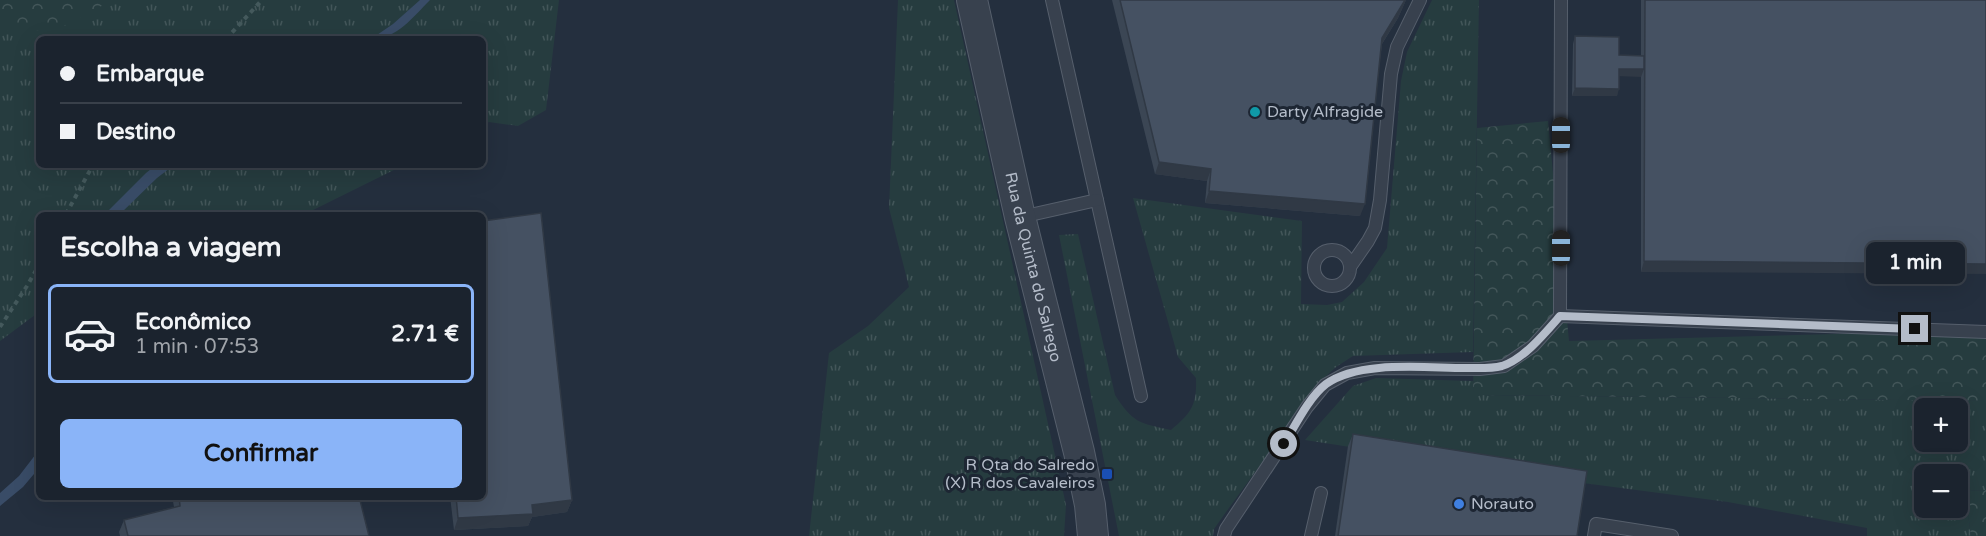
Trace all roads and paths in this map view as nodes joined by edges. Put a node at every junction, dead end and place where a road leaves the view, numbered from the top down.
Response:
1 (262, 0) edge
2 (972, 0) edge
3 (1052, 0) edge
4 (1420, 0) edge
5 (1562, 0) edge
6 (229, 36) edge
7 (91, 168) edge
8 (1096, 200) junction
9 (67, 212) edge
10 (1020, 217) junction
11 (1350, 267) dead end
12 (36, 270) edge
13 (1560, 316) junction
14 (0, 327) edge
15 (1986, 332) edge
16 (1141, 396) dead end
17 (1321, 493) dead end
18 (1093, 535) edge
19 (1224, 536) edge
20 (1311, 536) edge
21 (1594, 536) edge
22 (1672, 536) edge

1 - 6 path
2 - 10 street, Rua da Quinta do Salrego
3 - 8 lane
4 - 11 lane
5 - 13 lane
7 - 9 path
8 - 10 lane
8 - 16 lane
10 - 18 street, Rua da Quinta do Salrego
12 - 14 path
13 - 15 lane
13 - 19 lane
17 - 20 lane
21 - 22 lane

